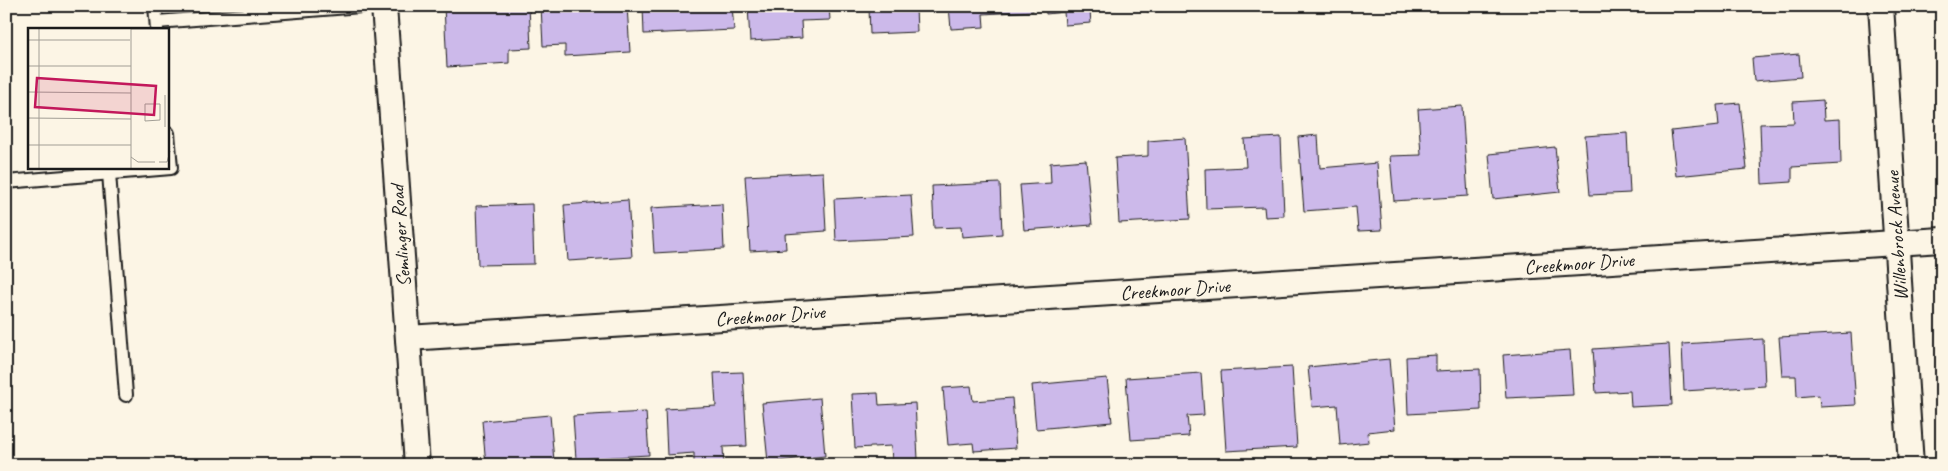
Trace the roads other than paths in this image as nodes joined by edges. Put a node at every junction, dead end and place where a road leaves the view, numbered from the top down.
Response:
1 (155, 6) edge
2 (361, 6) edge
3 (384, 6) edge
4 (1881, 6) edge
5 (157, 25) edge
6 (169, 145) edge
7 (169, 168) edge
8 (159, 169) edge
9 (109, 173) junction
10 (6, 182) edge
11 (1942, 240) edge
12 (1896, 243) junction
13 (408, 338) junction
14 (126, 395) dead end
15 (417, 465) edge
16 (1911, 465) edge

1 - 5 lane
2 - 5 lane
3 - 13 street, Semlinger Road
4 - 12 street, Willenbrock Avenue
6 - 7 lane
8 - 9 lane
9 - 10 lane
9 - 14 lane
11 - 12 street, Creekmoor Drive
12 - 13 street, Creekmoor Drive
12 - 16 street, Willenbrock Avenue
13 - 15 street, Semlinger Road

